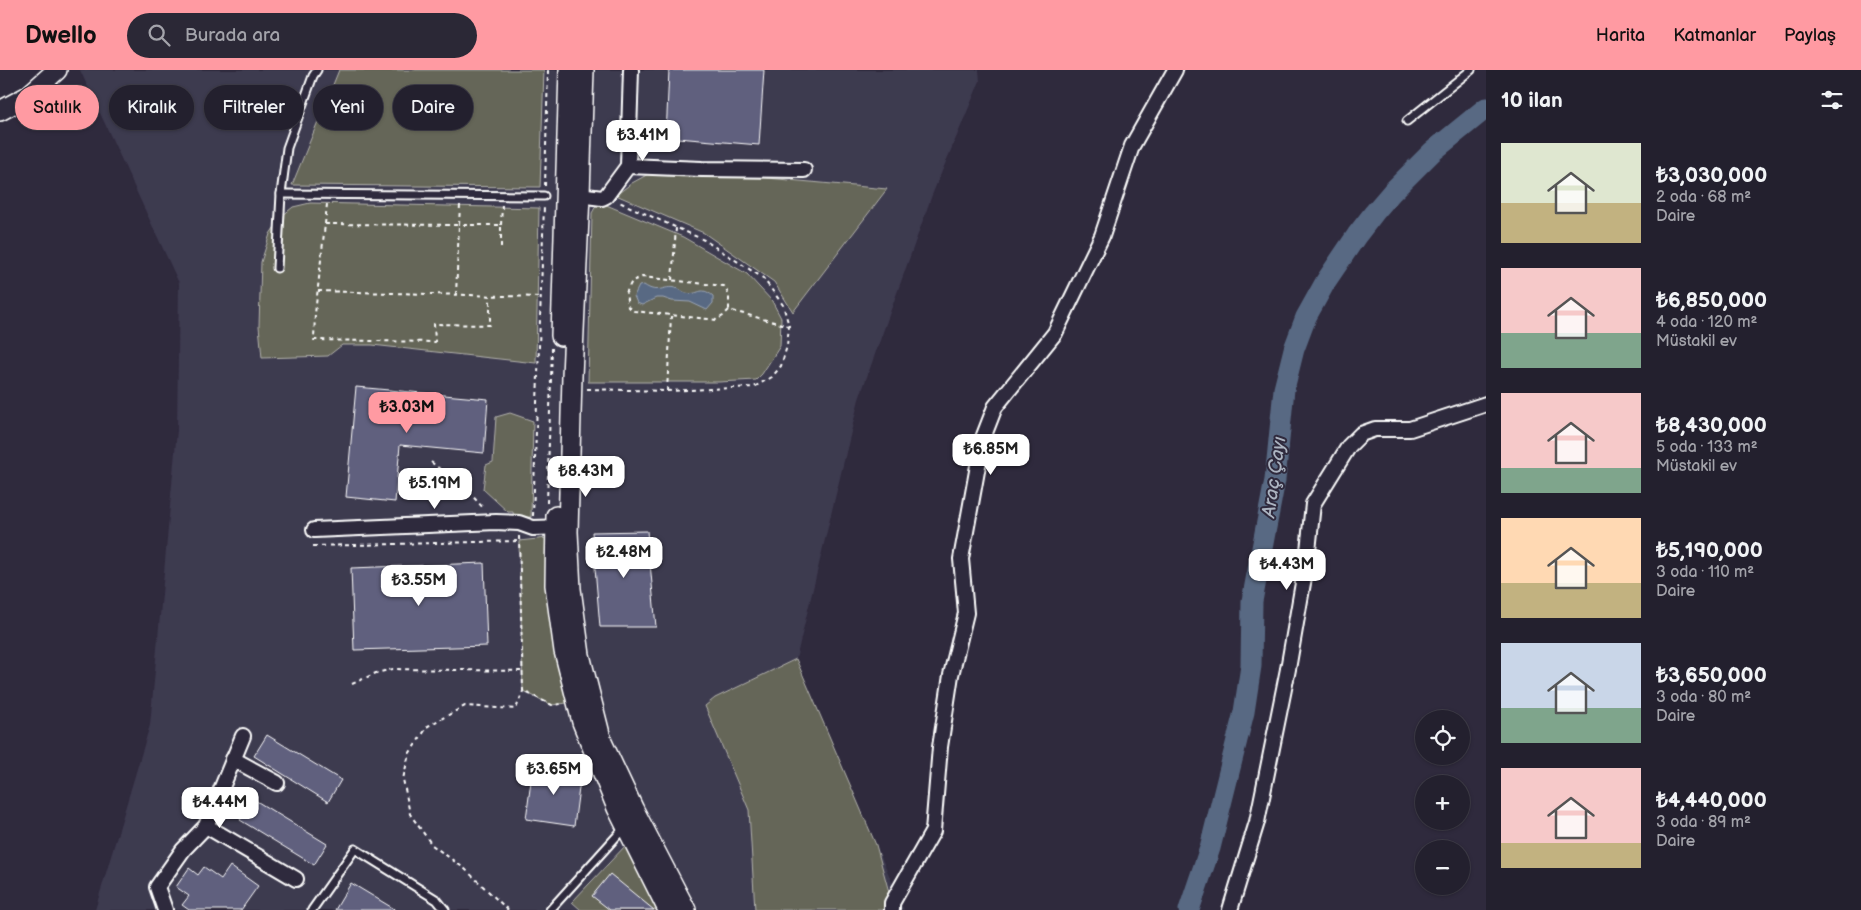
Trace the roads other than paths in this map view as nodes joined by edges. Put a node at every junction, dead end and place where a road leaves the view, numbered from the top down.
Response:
1 (57, 70) edge
2 (317, 70) edge
3 (569, 70) edge
4 (584, 70) edge
5 (631, 70) edge
6 (1175, 70) edge
7 (1471, 70) edge
8 (0, 111) edge
9 (1407, 121) dead end
10 (628, 166) junction
11 (804, 170) dead end
12 (281, 194) junction
13 (573, 194) junction
14 (544, 196) road end
15 (277, 268) dead end
16 (1486, 404) edge
17 (562, 527) junction
18 (314, 530) dead end
19 (243, 736) dead end
20 (233, 759) junction
21 (277, 784) dead end
22 (206, 826) junction
23 (626, 826) junction
24 (296, 879) dead end
25 (165, 910) edge
26 (312, 910) edge
27 (446, 910) edge
28 (550, 910) edge
29 (668, 910) edge
30 (686, 910) edge
31 (892, 910) edge
32 (1230, 910) edge

1 - 8 main road
2 - 12 lane
3 - 13 main road
4 - 13 main road
5 - 10 street
6 - 31 street
7 - 9 lane
10 - 11 street
10 - 13 street
12 - 14 lane
12 - 15 lane
13 - 17 main road
16 - 32 street
17 - 18 street
17 - 23 main road
17 - 30 main road
19 - 20 street
20 - 21 street
20 - 22 street
22 - 24 street
22 - 25 street
23 - 28 lane
23 - 29 main road
26 - 27 lane

